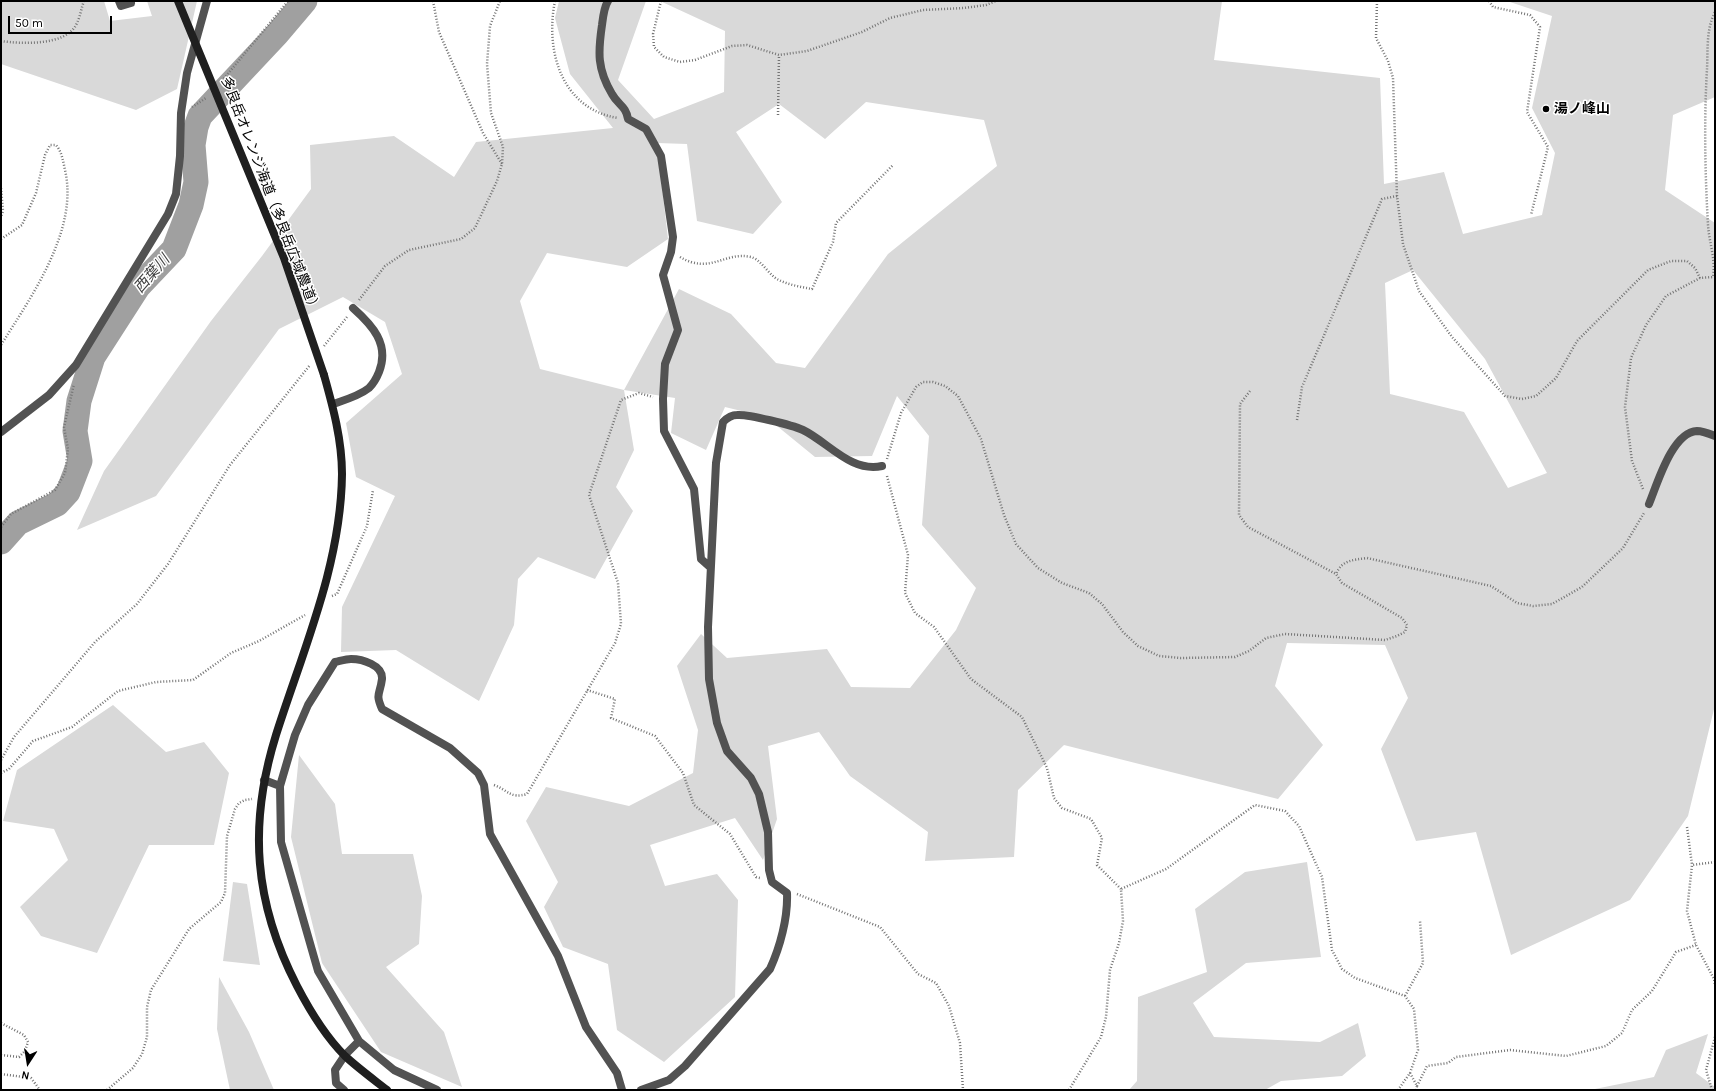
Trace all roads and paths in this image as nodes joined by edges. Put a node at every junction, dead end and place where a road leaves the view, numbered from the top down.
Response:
1 (84, 1) edge
2 (119, 1) edge
3 (130, 1) edge
4 (178, 1) edge
5 (208, 1) edge
6 (288, 1) edge
7 (433, 1) edge
8 (500, 1) edge
9 (555, 1) edge
10 (608, 1) edge
11 (661, 1) edge
12 (996, 1) edge
13 (1377, 1) edge
14 (1488, 1) edge
15 (1715, 12) edge
16 (1, 41) edge
17 (780, 55) junction
18 (219, 84) dead end
19 (209, 96) dead end
20 (181, 114) junction
21 (778, 115) dead end
22 (628, 119) junction
23 (502, 164) junction
24 (893, 165) dead end
25 (1, 188) edge
26 (1397, 196) junction
27 (1531, 215) dead end
28 (1, 217) edge
29 (1, 239) edge
30 (671, 252) junction
31 (1700, 278) junction
32 (353, 308) junction
33 (1, 345) edge
34 (321, 350) dead end
35 (312, 362) dead end
36 (76, 365) junction
37 (1250, 391) dead end
38 (663, 399) junction
39 (333, 404) junction
40 (1297, 420) dead end
41 (1, 432) edge
42 (1715, 436) edge
43 (882, 466) junction
44 (373, 490) dead end
45 (1650, 504) junction
46 (1, 527) edge
47 (710, 567) junction
48 (1336, 574) junction
49 (320, 603) junction
50 (587, 690) junction
51 (1, 760) edge
52 (1, 772) edge
53 (264, 780) junction
54 (484, 785) junction
55 (280, 786) junction
56 (261, 798) junction
57 (1687, 827) dead end
58 (1715, 862) edge
59 (1692, 865) junction
60 (772, 882) junction
61 (1121, 889) junction
62 (787, 893) junction
63 (1420, 920) dead end
64 (1696, 945) junction
65 (1715, 985) edge
66 (1404, 996) junction
67 (1, 1023) edge
68 (1715, 1037) edge
69 (359, 1041) junction
70 (1, 1055) edge
71 (345, 1055) junction
72 (1410, 1073) junction
73 (1, 1074) edge
74 (1417, 1086) junction
75 (40, 1090) edge
76 (107, 1090) edge
77 (344, 1090) edge
78 (387, 1090) edge
79 (437, 1090) edge
80 (622, 1090) edge
81 (641, 1090) edge
82 (963, 1090) edge
83 (1069, 1090) edge
84 (1398, 1090) edge
85 (1416, 1090) edge
86 (1712, 1090) edge

1 - 16 path
2 - 3 street
4 - 39 street, 多良岳オレンジ海道（多良岳広域農道）, bridge
5 - 20 street
6 - 18 path
7 - 23 path
8 - 23 path
9 - 22 path
10 - 22 street
11 - 17 path
12 - 17 path
13 - 26 path
14 - 27 path
15 - 31 path
17 - 21 path
19 - 20 path
20 - 36 street
22 - 30 street
23 - 32 path
24 - 30 path
25 - 28 path
26 - 31 path
26 - 40 path
29 - 33 path
30 - 38 street
31 - 45 path
32 - 34 path
32 - 39 street
35 - 51 path
36 - 41 street
36 - 46 path
37 - 48 path
38 - 47 street
38 - 50 path
39 - 49 street, 多良岳オレンジ海道（多良岳広域農道）
42 - 45 street
43 - 47 street
43 - 48 path
43 - 61 path
44 - 49 path
45 - 48 path
47 - 60 street
49 - 52 path
49 - 53 street, 多良岳オレンジ海道（多良岳広域農道）
50 - 54 path
50 - 60 path
53 - 55 street
53 - 56 street, 多良岳オレンジ海道（多良岳広域農道）
54 - 55 street
54 - 80 street
55 - 69 street
56 - 71 street, 多良岳オレンジ海道（多良岳広域農道）
56 - 76 path
57 - 59 path
58 - 59 path
59 - 64 path
60 - 62 street
61 - 66 path
61 - 83 path
62 - 81 street
62 - 82 path
63 - 66 path
64 - 65 path
64 - 74 path
66 - 72 path
67 - 70 path
68 - 86 path
69 - 71 street
69 - 79 street
71 - 77 street
71 - 78 street, 多良岳オレンジ海道（多良岳広域農道）
72 - 74 path
72 - 84 path
73 - 75 path
74 - 85 path

